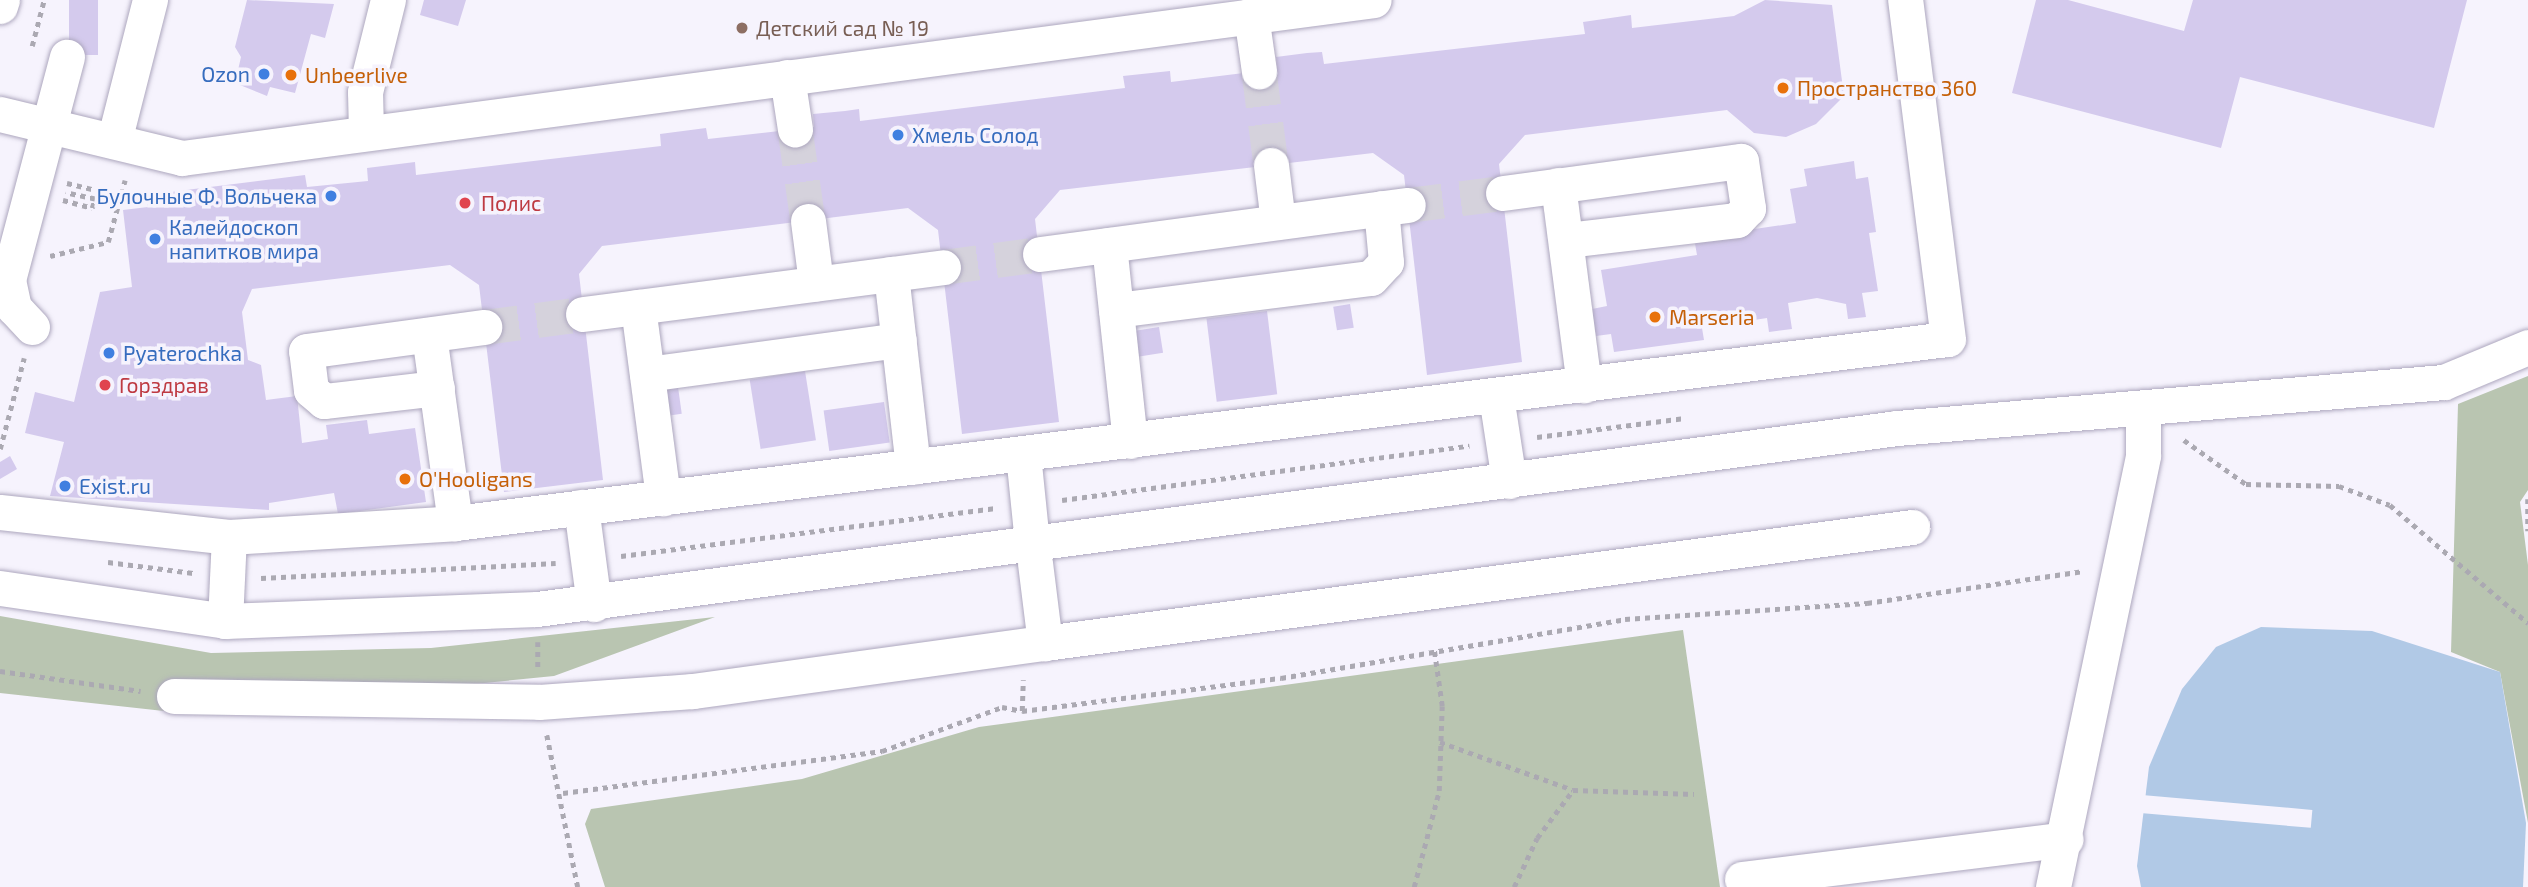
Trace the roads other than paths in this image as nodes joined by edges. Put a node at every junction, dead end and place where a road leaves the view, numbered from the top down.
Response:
1 (2, 0) edge
2 (150, 0) edge
3 (388, 0) edge
4 (1374, 0) edge
5 (1905, 0) edge
6 (0, 6) edge
7 (1251, 15) junction
8 (67, 57) dead end
9 (1259, 71) tunnel mouth
10 (787, 77) junction
11 (0, 114) edge
12 (47, 125) junction
13 (795, 129) tunnel mouth
14 (366, 132) junction
15 (121, 155) junction
16 (1271, 165) tunnel mouth
17 (1558, 185) junction
18 (1503, 193) tunnel mouth
19 (808, 221) tunnel mouth
20 (1278, 222) junction
21 (1566, 240) junction
22 (1109, 245) junction
23 (1040, 254) tunnel mouth
24 (943, 267) tunnel mouth
25 (891, 274) junction
26 (816, 283) junction
27 (638, 307) junction
28 (1116, 310) junction
29 (583, 314) tunnel mouth
30 (32, 327) road end
31 (484, 327) tunnel mouth
32 (429, 335) junction
33 (899, 340) junction
34 (2528, 347) edge
35 (647, 374) junction
36 (1584, 385) junction
37 (437, 388) junction
38 (1496, 396) junction
39 (2143, 411) junction
40 (1130, 441) junction
41 (1023, 454) junction
42 (913, 467) junction
43 (1509, 481) junction
44 (663, 498) junction
45 (581, 507) junction
46 (0, 512) edge
47 (455, 523) junction
48 (1912, 527) dead end
49 (229, 537) junction
50 (1034, 553) junction
51 (0, 587) edge
52 (594, 604) junction
53 (225, 621) junction
54 (1045, 643) junction
55 (174, 696) road end
56 (2066, 839) junction
57 (1742, 879) dead end
58 (2053, 887) edge

1 - 6 lane
2 - 15 lane
3 - 14 lane
4 - 7 lane
5 - 36 lane
7 - 9 lane
7 - 10 lane
8 - 12 lane
10 - 13 lane
10 - 14 lane
11 - 12 lane
12 - 15 lane
12 - 30 lane
14 - 15 lane
16 - 20 lane
17 - 18 lane
17 - 21 lane
17 - 21 lane
19 - 26 lane
20 - 22 lane
20 - 28 lane
21 - 36 lane
22 - 23 lane
22 - 28 lane
24 - 25 lane
25 - 26 lane
25 - 33 lane
26 - 27 lane
27 - 29 lane
27 - 35 lane
28 - 40 lane
31 - 32 lane
32 - 37 lane
32 - 37 lane
33 - 35 lane
33 - 42 lane
34 - 39 lane
35 - 44 lane
36 - 38 lane
37 - 47 lane
38 - 40 lane
38 - 43 lane
39 - 43 lane
39 - 56 lane
40 - 41 lane
41 - 42 lane
41 - 50 lane
42 - 44 lane
43 - 50 lane
44 - 45 lane
45 - 47 lane
45 - 52 lane
46 - 49 lane
47 - 49 lane
48 - 54 lane
49 - 53 lane
50 - 52 lane
50 - 54 lane
51 - 53 lane
52 - 53 lane
54 - 55 lane
56 - 57 lane
56 - 58 lane

